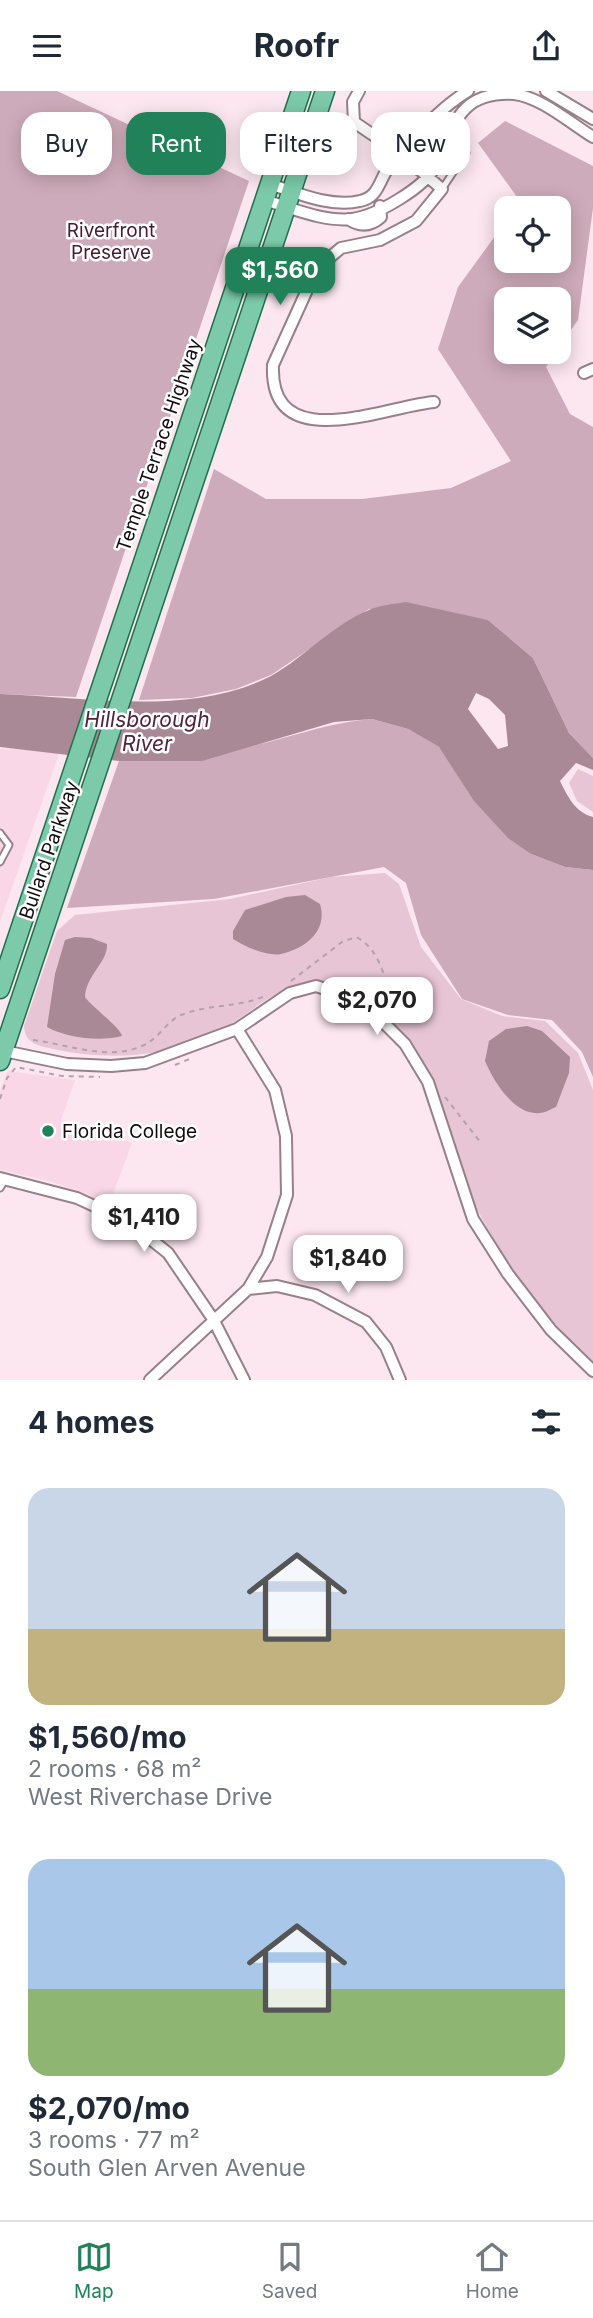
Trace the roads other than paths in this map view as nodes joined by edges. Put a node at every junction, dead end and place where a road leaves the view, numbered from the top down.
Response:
1 (301, 91) edge
2 (324, 91) edge
3 (359, 91) edge
4 (468, 91) edge
5 (546, 91) edge
6 (354, 112) edge
7 (440, 112) edge
8 (593, 119) edge
9 (593, 137) edge
10 (384, 175) edge
11 (426, 175) edge
12 (451, 175) edge
13 (428, 177) junction
14 (442, 189) junction
15 (267, 192) junction
16 (372, 196) junction
17 (289, 199) junction
18 (382, 208) junction
19 (434, 402) dead end
20 (98, 694) joint
21 (0, 833) edge
22 (0, 862) edge
23 (0, 989) edge
24 (237, 1029) junction
25 (2, 1056) edge
26 (2, 1182) edge
27 (248, 1289) junction
28 (213, 1319) junction
29 (593, 1371) edge
30 (150, 1380) edge
31 (244, 1380) edge
32 (401, 1380) edge

1 - 15 main road, Temple Terrace Highway
2 - 17 main road
3 - 6 street
4 - 7 street
5 - 8 street
9 - 13 street
10 - 16 street
11 - 13 street
12 - 14 lane
13 - 14 street
13 - 18 street
14 - 19 street
15 - 17 street
15 - 17 street
15 - 20 main road, Temple Terrace Highway
16 - 17 street
16 - 18 street
17 - 18 street
17 - 25 main road, Bullard Parkway
20 - 23 main road, Bullard Parkway
21 - 22 lane
24 - 25 street
24 - 27 street
24 - 29 street
26 - 28 street
27 - 28 street
27 - 32 street
28 - 30 street
28 - 31 street

